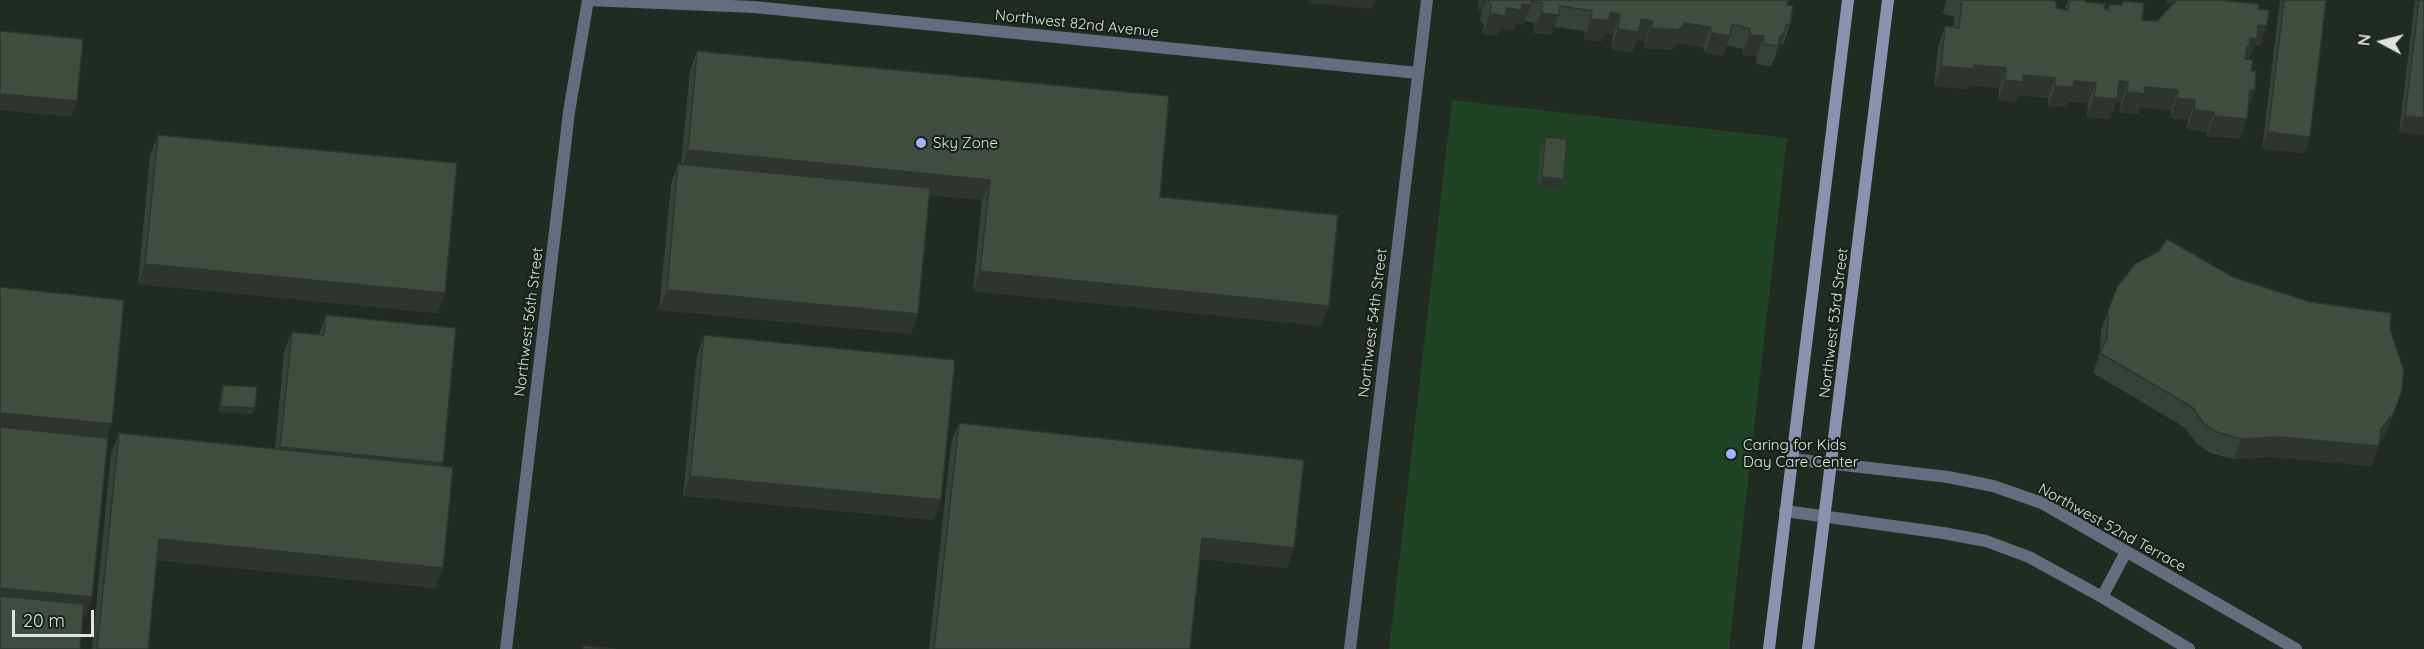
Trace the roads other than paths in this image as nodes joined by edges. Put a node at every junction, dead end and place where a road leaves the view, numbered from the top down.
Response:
1 (588, 0) edge
2 (1427, 0) edge
3 (1848, 0) edge
4 (1888, 0) edge
5 (1418, 74) junction
6 (1792, 459) junction
7 (1831, 464) junction
8 (1785, 511) junction
9 (1825, 517) junction
10 (2126, 552) junction
11 (2102, 597) junction
12 (506, 649) edge
13 (1350, 649) edge
14 (1769, 649) edge
15 (1808, 649) edge
16 (2189, 649) edge
17 (2296, 649) edge

1 - 5 street, Northwest 82nd Avenue
1 - 12 street, Northwest 56th Street
2 - 5 street, Northwest 54th Street
3 - 6 street, Northwest 53rd Street
4 - 7 street, Northwest 53rd Street
5 - 13 street, Northwest 54th Street
6 - 7 street, Northwest 52nd Terrace
6 - 8 street, Northwest 53rd Street
7 - 9 street, Northwest 53rd Street
7 - 10 street, Northwest 52nd Terrace
8 - 9 street
8 - 14 street, Northwest 53rd Street
9 - 11 street
9 - 15 street, Northwest 53rd Street
10 - 11 street
10 - 17 street, Northwest 52nd Terrace
11 - 16 street

